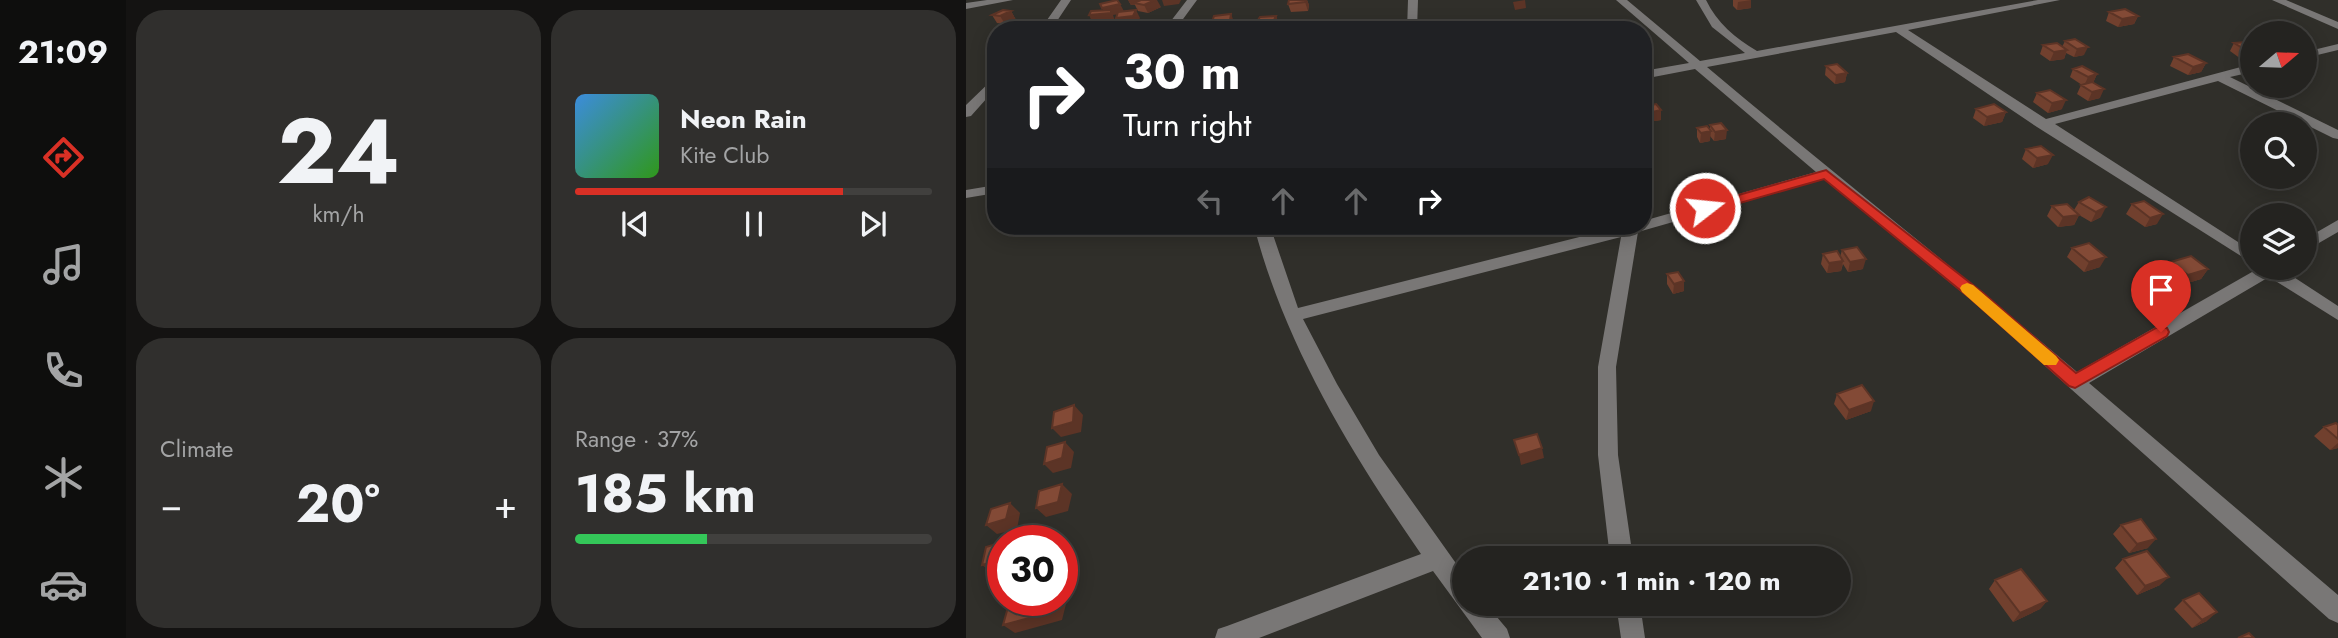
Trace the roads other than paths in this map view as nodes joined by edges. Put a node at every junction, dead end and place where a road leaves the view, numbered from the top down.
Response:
1 (1008, 0) edge
2 (1066, 0) edge
3 (1192, 0) edge
4 (1413, 0) edge
5 (1620, 0) edge
6 (1701, 0) edge
7 (2055, 0) edge
8 (2277, 0) edge
9 (966, 6) edge
10 (1051, 21) edge
11 (1176, 21) edge
12 (1412, 21) edge
13 (1645, 21) edge
14 (2338, 26) edge
15 (1652, 27) edge
16 (1899, 29) junction
17 (2338, 47) edge
18 (2317, 52) edge
19 (1754, 54) junction
20 (1698, 66) junction
21 (2240, 71) edge
22 (1652, 74) edge
23 (2220, 77) junction
24 (987, 90) edge
25 (966, 113) edge
26 (2042, 124) junction
27 (2338, 135) edge
28 (1826, 174) junction
29 (987, 190) edge
30 (966, 194) edge
31 (1652, 222) edge
32 (2338, 225) edge
33 (1265, 235) edge
34 (1601, 235) edge
35 (1631, 235) edge
36 (2317, 238) edge
37 (2240, 250) edge
38 (2249, 280) edge
39 (2288, 280) edge
40 (2338, 314) edge
41 (1292, 316) junction
42 (2075, 382) junction
43 (1620, 546) edge
44 (1437, 559) junction
45 (1452, 579) edge
46 (2338, 611) edge
47 (1481, 616) edge
48 (1630, 616) edge
49 (1227, 638) edge
50 (1498, 638) edge
51 (1633, 638) edge

1 - 9 street
2 - 10 street
3 - 11 street
4 - 12 street
5 - 13 street
6 - 19 street
7 - 16 street
8 - 14 street
15 - 20 street
16 - 19 street
16 - 26 street
17 - 18 street
19 - 20 street
20 - 22 street
20 - 28 street
21 - 23 street
23 - 26 street
23 - 27 street
24 - 25 street
26 - 37 street
28 - 31 street
28 - 42 street
29 - 30 street
32 - 36 street
33 - 41 street
34 - 41 street
35 - 43 street
38 - 42 street
39 - 40 street
41 - 44 street
42 - 46 street
44 - 45 street
44 - 49 street
47 - 50 street
48 - 51 street

